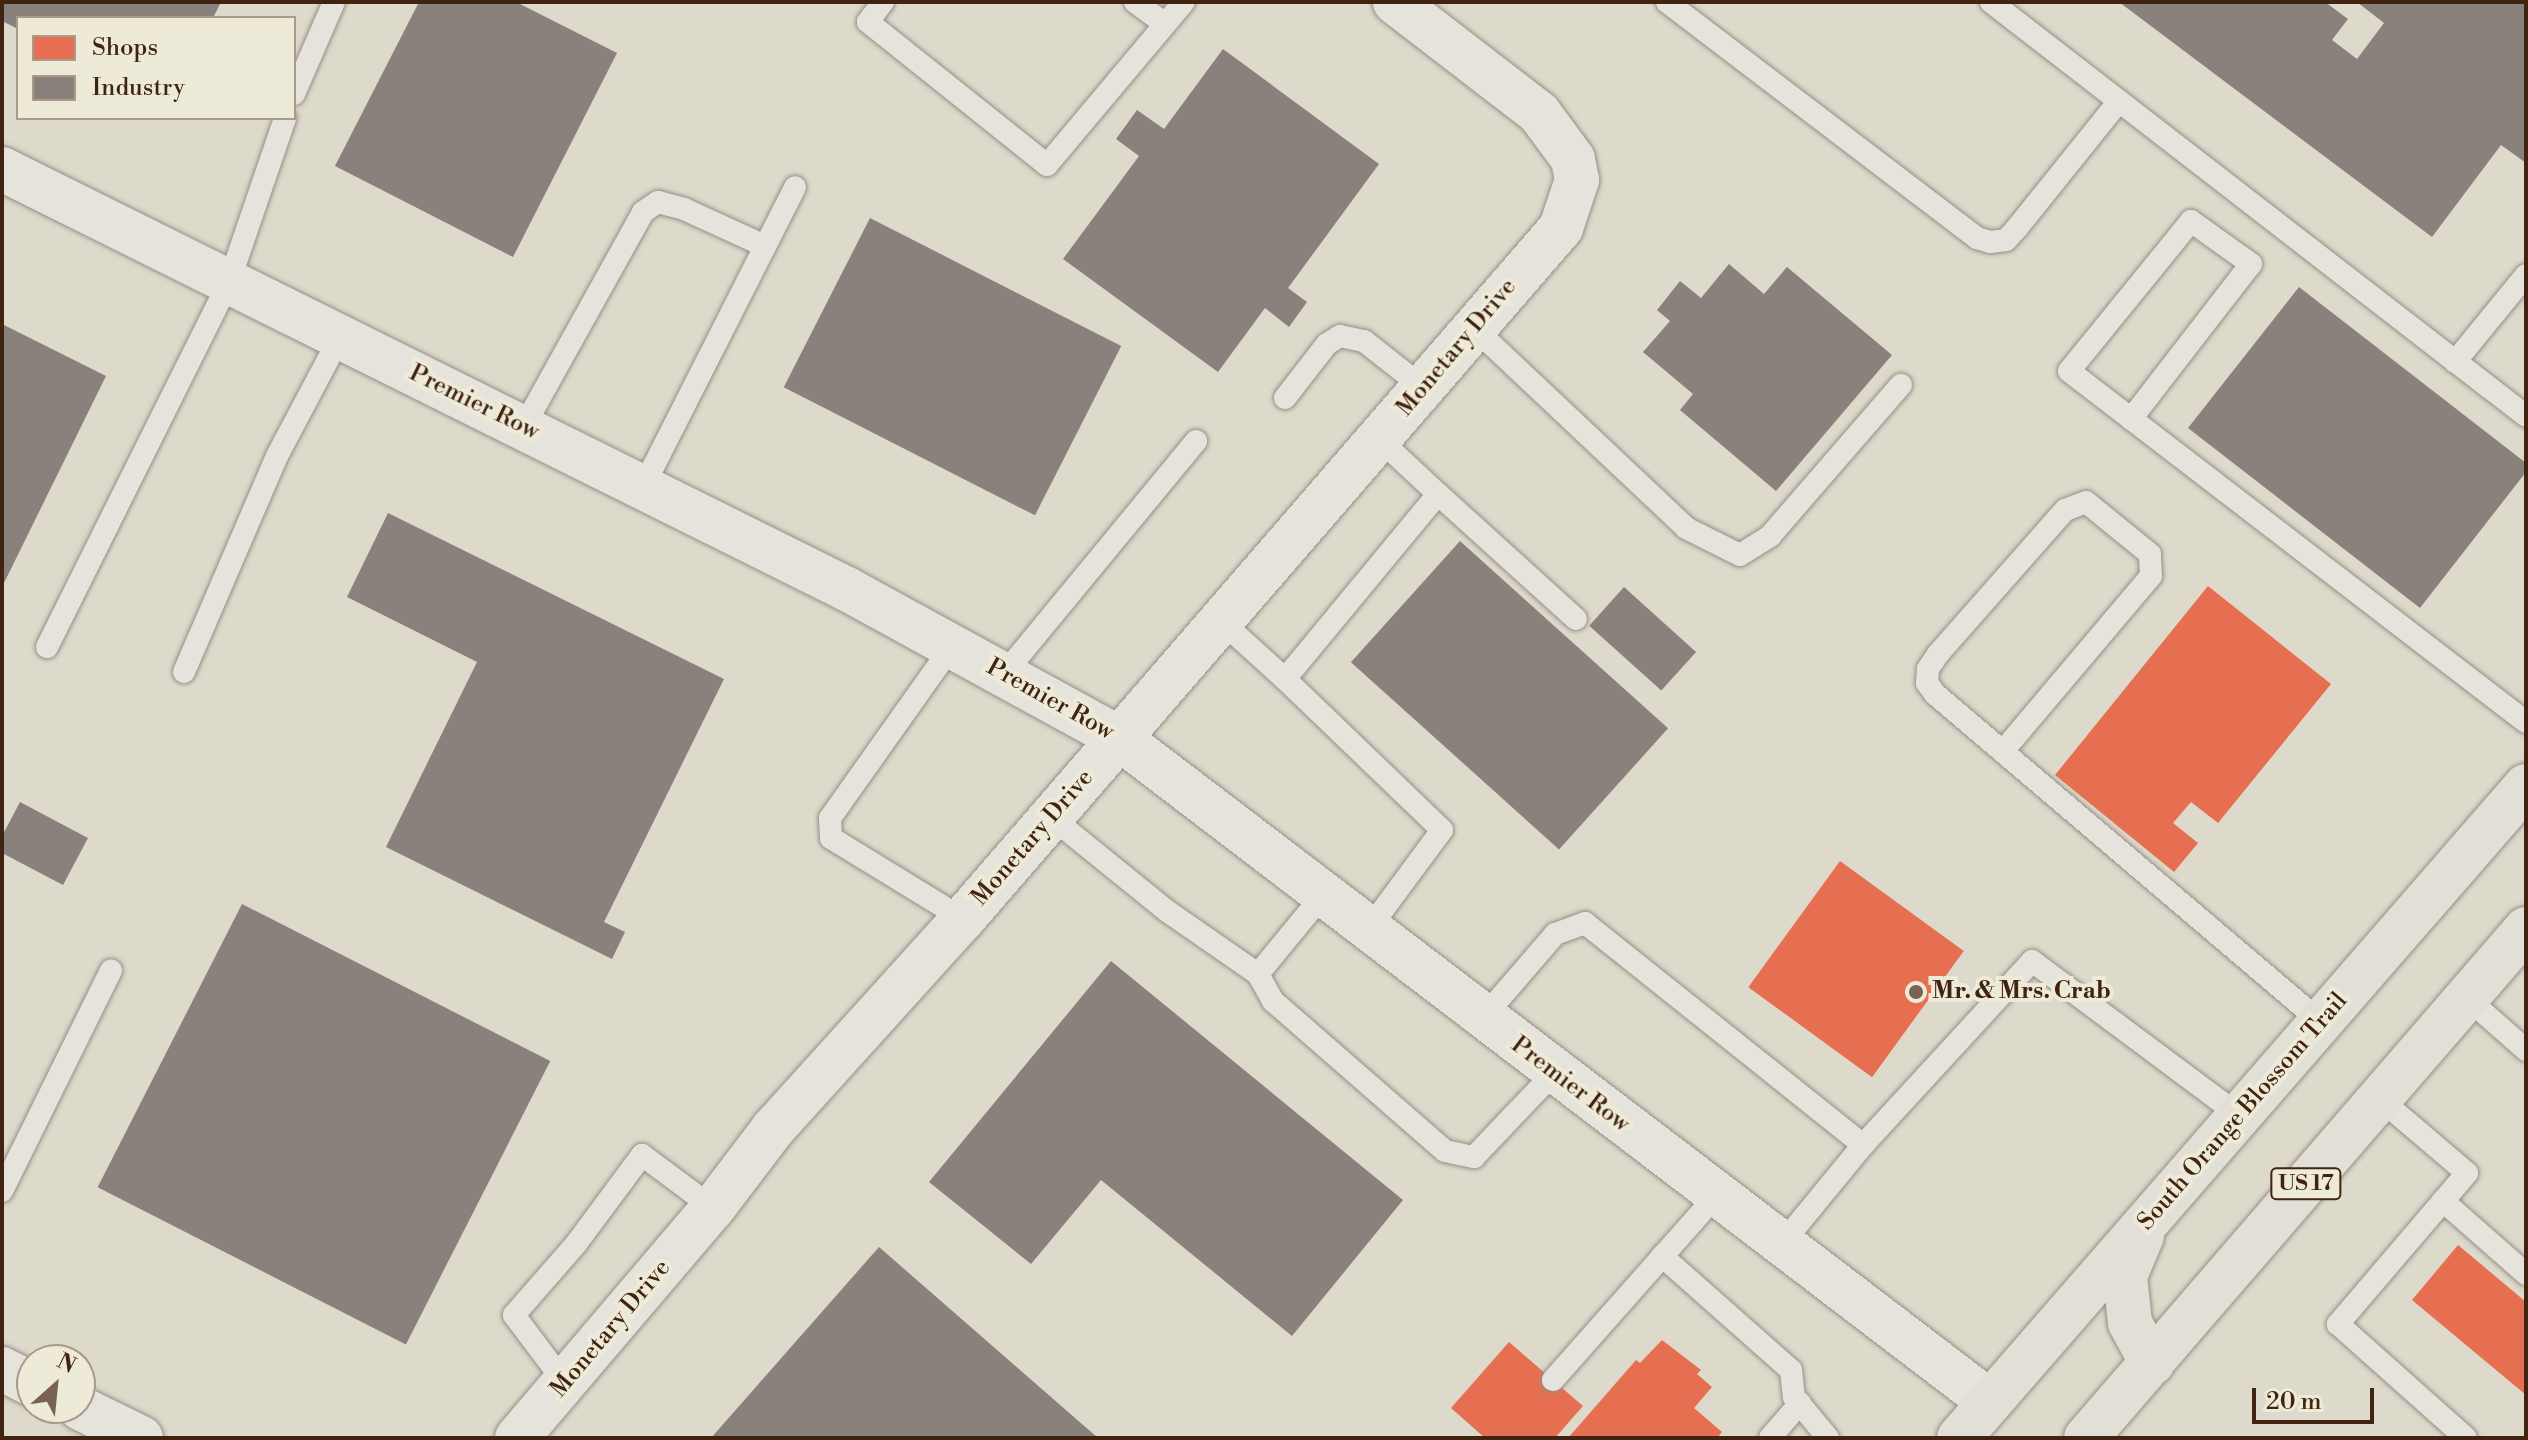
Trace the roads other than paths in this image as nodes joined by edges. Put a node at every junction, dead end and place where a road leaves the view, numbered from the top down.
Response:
1 (334, 2) edge
2 (883, 2) edge
3 (1135, 2) edge
4 (1184, 2) edge
5 (1395, 2) edge
6 (1667, 2) edge
7 (1991, 2) edge
8 (1165, 24) junction
9 (296, 89) edge
10 (2119, 101) junction
11 (284, 120) edge
12 (2, 169) edge
13 (795, 187) dead end
14 (765, 246) junction
15 (2526, 275) edge
16 (229, 282) junction
17 (1474, 328) junction
18 (340, 337) junction
19 (2455, 362) junction
20 (1901, 385) dead end
21 (1424, 388) junction
22 (1285, 398) dead end
23 (2524, 410) edge
24 (2131, 419) junction
25 (523, 428) junction
26 (1379, 439) junction
27 (1196, 441) dead end
28 (643, 487) junction
29 (1438, 494) junction
30 (1576, 619) dead end
31 (1221, 621) junction
32 (952, 646) junction
33 (47, 647) dead end
34 (184, 672) dead end
35 (1004, 674) junction
36 (1285, 679) junction
37 (2526, 722) edge
38 (1119, 738) junction
39 (2003, 751) junction
40 (2526, 786) edge
41 (1051, 817) junction
42 (1323, 895) junction
43 (963, 919) junction
44 (2526, 929) edge
45 (1368, 930) junction
46 (111, 970) dead end
47 (1258, 974) junction
48 (2467, 998) junction
49 (1482, 1019) junction
50 (2322, 1023) junction
51 (2526, 1050) edge
52 (1554, 1073) junction
53 (2380, 1099) junction
54 (2240, 1116) junction
55 (1863, 1145) junction
56 (2, 1191) edge
57 (1716, 1196) junction
58 (2443, 1201) junction
59 (713, 1208) junction
60 (2149, 1219) junction
61 (1781, 1245) junction
62 (1662, 1256) junction
63 (2526, 1274) edge
64 (2152, 1363) junction
65 (1553, 1380) dead end
66 (565, 1383) junction
67 (1800, 1403) junction
68 (1996, 1420) edge
69 (517, 1438) edge
70 (1770, 1438) edge
71 (1828, 1438) edge
72 (1959, 1438) edge
73 (2086, 1438) edge
74 (2466, 1438) edge

1 - 9 lane
2 - 8 lane
3 - 8 lane
4 - 8 lane
5 - 17 street, Monetary Drive
6 - 10 lane
7 - 10 lane
10 - 19 lane
11 - 16 lane
12 - 16 street, Premier Row
13 - 14 lane
14 - 25 lane
14 - 28 lane
15 - 19 lane
16 - 18 street, Premier Row
16 - 33 lane
17 - 20 lane
17 - 21 street, Monetary Drive
18 - 25 street, Premier Row
18 - 34 lane
19 - 23 lane
21 - 22 lane
21 - 26 street, Monetary Drive
24 - 24 lane
24 - 37 lane
25 - 28 street, Premier Row
26 - 29 lane
26 - 31 street, Monetary Drive
27 - 35 lane
28 - 32 street, Premier Row
29 - 30 lane
29 - 36 lane
31 - 36 lane
31 - 38 street, Monetary Drive
32 - 35 street, Premier Row
32 - 43 lane
35 - 38 street, Premier Row
36 - 45 lane
38 - 41 street, Monetary Drive
38 - 42 street, Premier Row
39 - 39 lane
39 - 50 lane
40 - 50 main road, South Orange Blossom Trail
41 - 43 street, Monetary Drive
41 - 47 lane
42 - 45 street, Premier Row
42 - 47 lane
43 - 59 street, Monetary Drive
44 - 48 main road, US 17
45 - 49 street, Premier Row
46 - 56 lane
47 - 52 lane
48 - 51 lane
48 - 53 main road, US 17
49 - 52 street, Premier Row
49 - 55 lane
50 - 54 main road, South Orange Blossom Trail
52 - 57 street, Premier Row
53 - 58 lane
53 - 64 main road, US 17
54 - 55 lane
54 - 60 main road, South Orange Blossom Trail
55 - 61 lane
57 - 61 street, Premier Row
57 - 62 lane
58 - 63 lane
58 - 74 lane
59 - 66 street, Monetary Drive
59 - 66 lane
60 - 64 main road
60 - 68 main road, South Orange Blossom Trail
61 - 68 street, Premier Row
62 - 65 lane
62 - 67 lane
64 - 73 main road, US 17
66 - 69 street, Monetary Drive
67 - 70 lane
67 - 71 lane
68 - 72 main road, South Orange Blossom Trail

